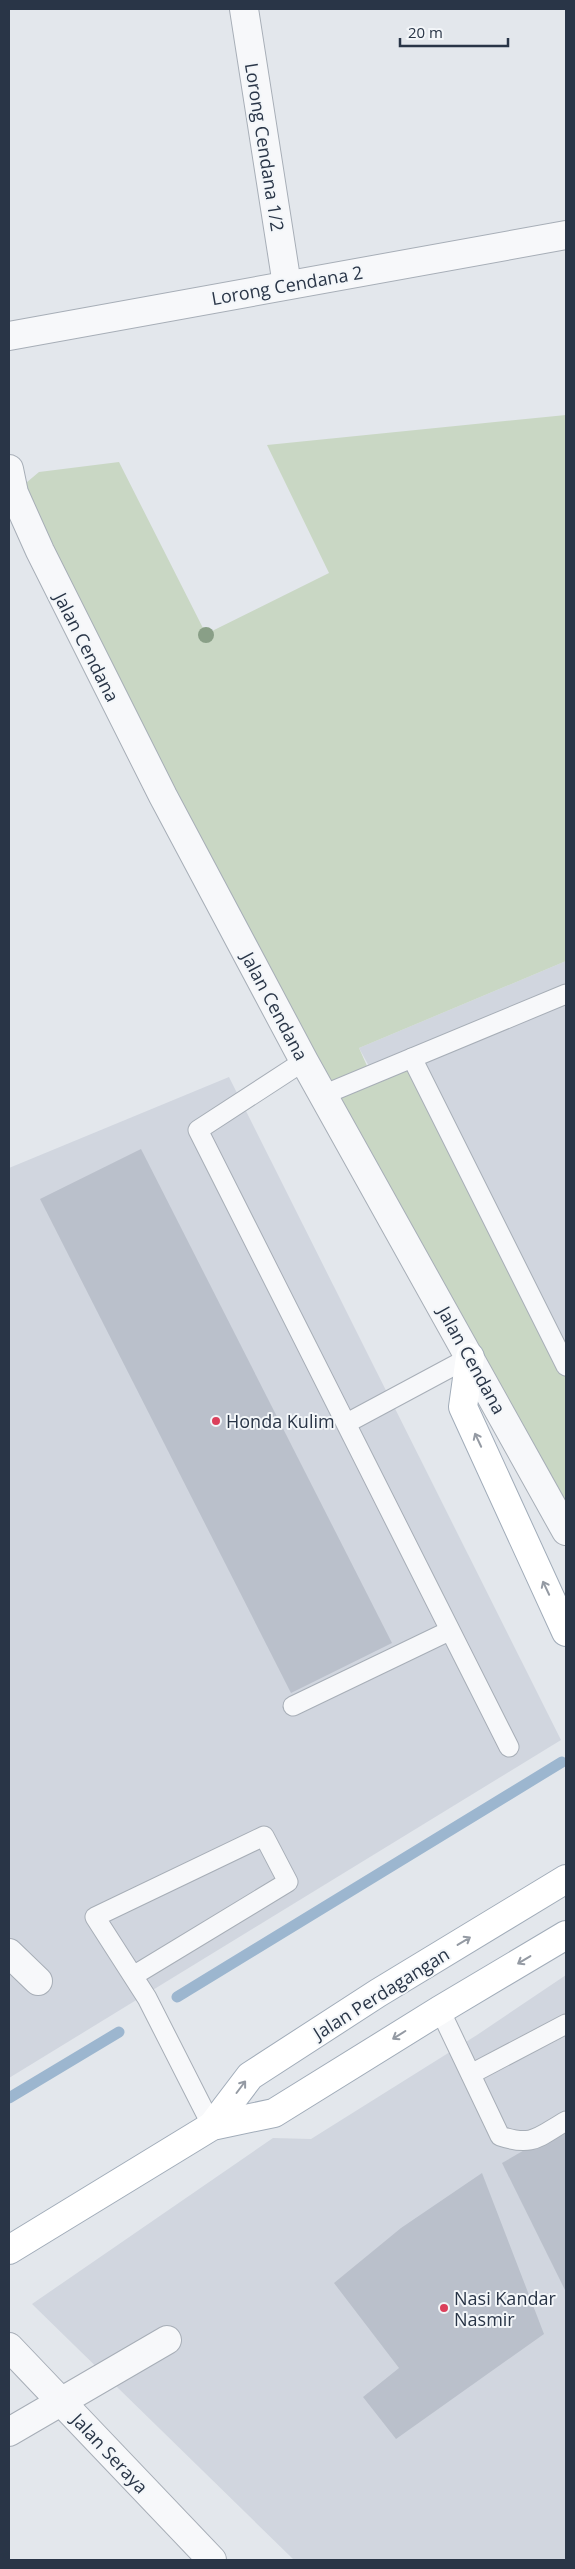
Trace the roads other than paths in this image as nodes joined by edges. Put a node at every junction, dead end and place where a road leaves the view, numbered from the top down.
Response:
1 (244, 9) edge
2 (566, 235) edge
3 (287, 285) junction
4 (9, 336) edge
5 (9, 469) edge
6 (566, 994) edge
7 (412, 1058) junction
8 (304, 1060) junction
9 (323, 1095) junction
10 (470, 1357) junction
11 (566, 1366) edge
12 (347, 1423) junction
13 (566, 1531) edge
14 (449, 1631) junction
15 (566, 1632) edge
16 (293, 1706) dead end
17 (509, 1747) dead end
18 (566, 1880) edge
19 (566, 1935) edge
20 (9, 1953) edge
21 (133, 1976) junction
22 (38, 1981) dead end
23 (440, 2010) junction
24 (566, 2024) edge
25 (471, 2074) junction
26 (566, 2121) edge
27 (212, 2126) junction
28 (9, 2250) edge
29 (167, 2340) dead end
30 (9, 2347) edge
31 (61, 2402) junction
32 (9, 2432) edge
33 (212, 2560) edge

1 - 3 street, Lorong Cendana 1/2
2 - 3 street, Lorong Cendana 2
3 - 4 street, Lorong Cendana 2
5 - 8 street, Jalan Cendana
6 - 7 lane
7 - 9 lane
7 - 11 lane
8 - 9 street, Jalan Cendana
8 - 12 lane
9 - 10 street, Jalan Cendana
10 - 12 lane
10 - 13 street, Jalan Cendana
15 -> 10 main road
12 - 14 lane
14 - 16 lane
14 - 17 lane
27 -> 18 main road, Jalan Perdagangan
19 -> 23 main road, Jalan Perdagangan
20 - 22 street
21 - 21 lane
21 - 27 lane
23 - 25 lane
23 -> 27 main road, Jalan Perdagangan
24 - 25 lane
25 - 26 lane
27 - 28 main road, Jalan Perdagangan
29 - 31 street
30 - 31 street, Jalan Seraya
31 - 32 street
31 - 33 street, Jalan Seraya

